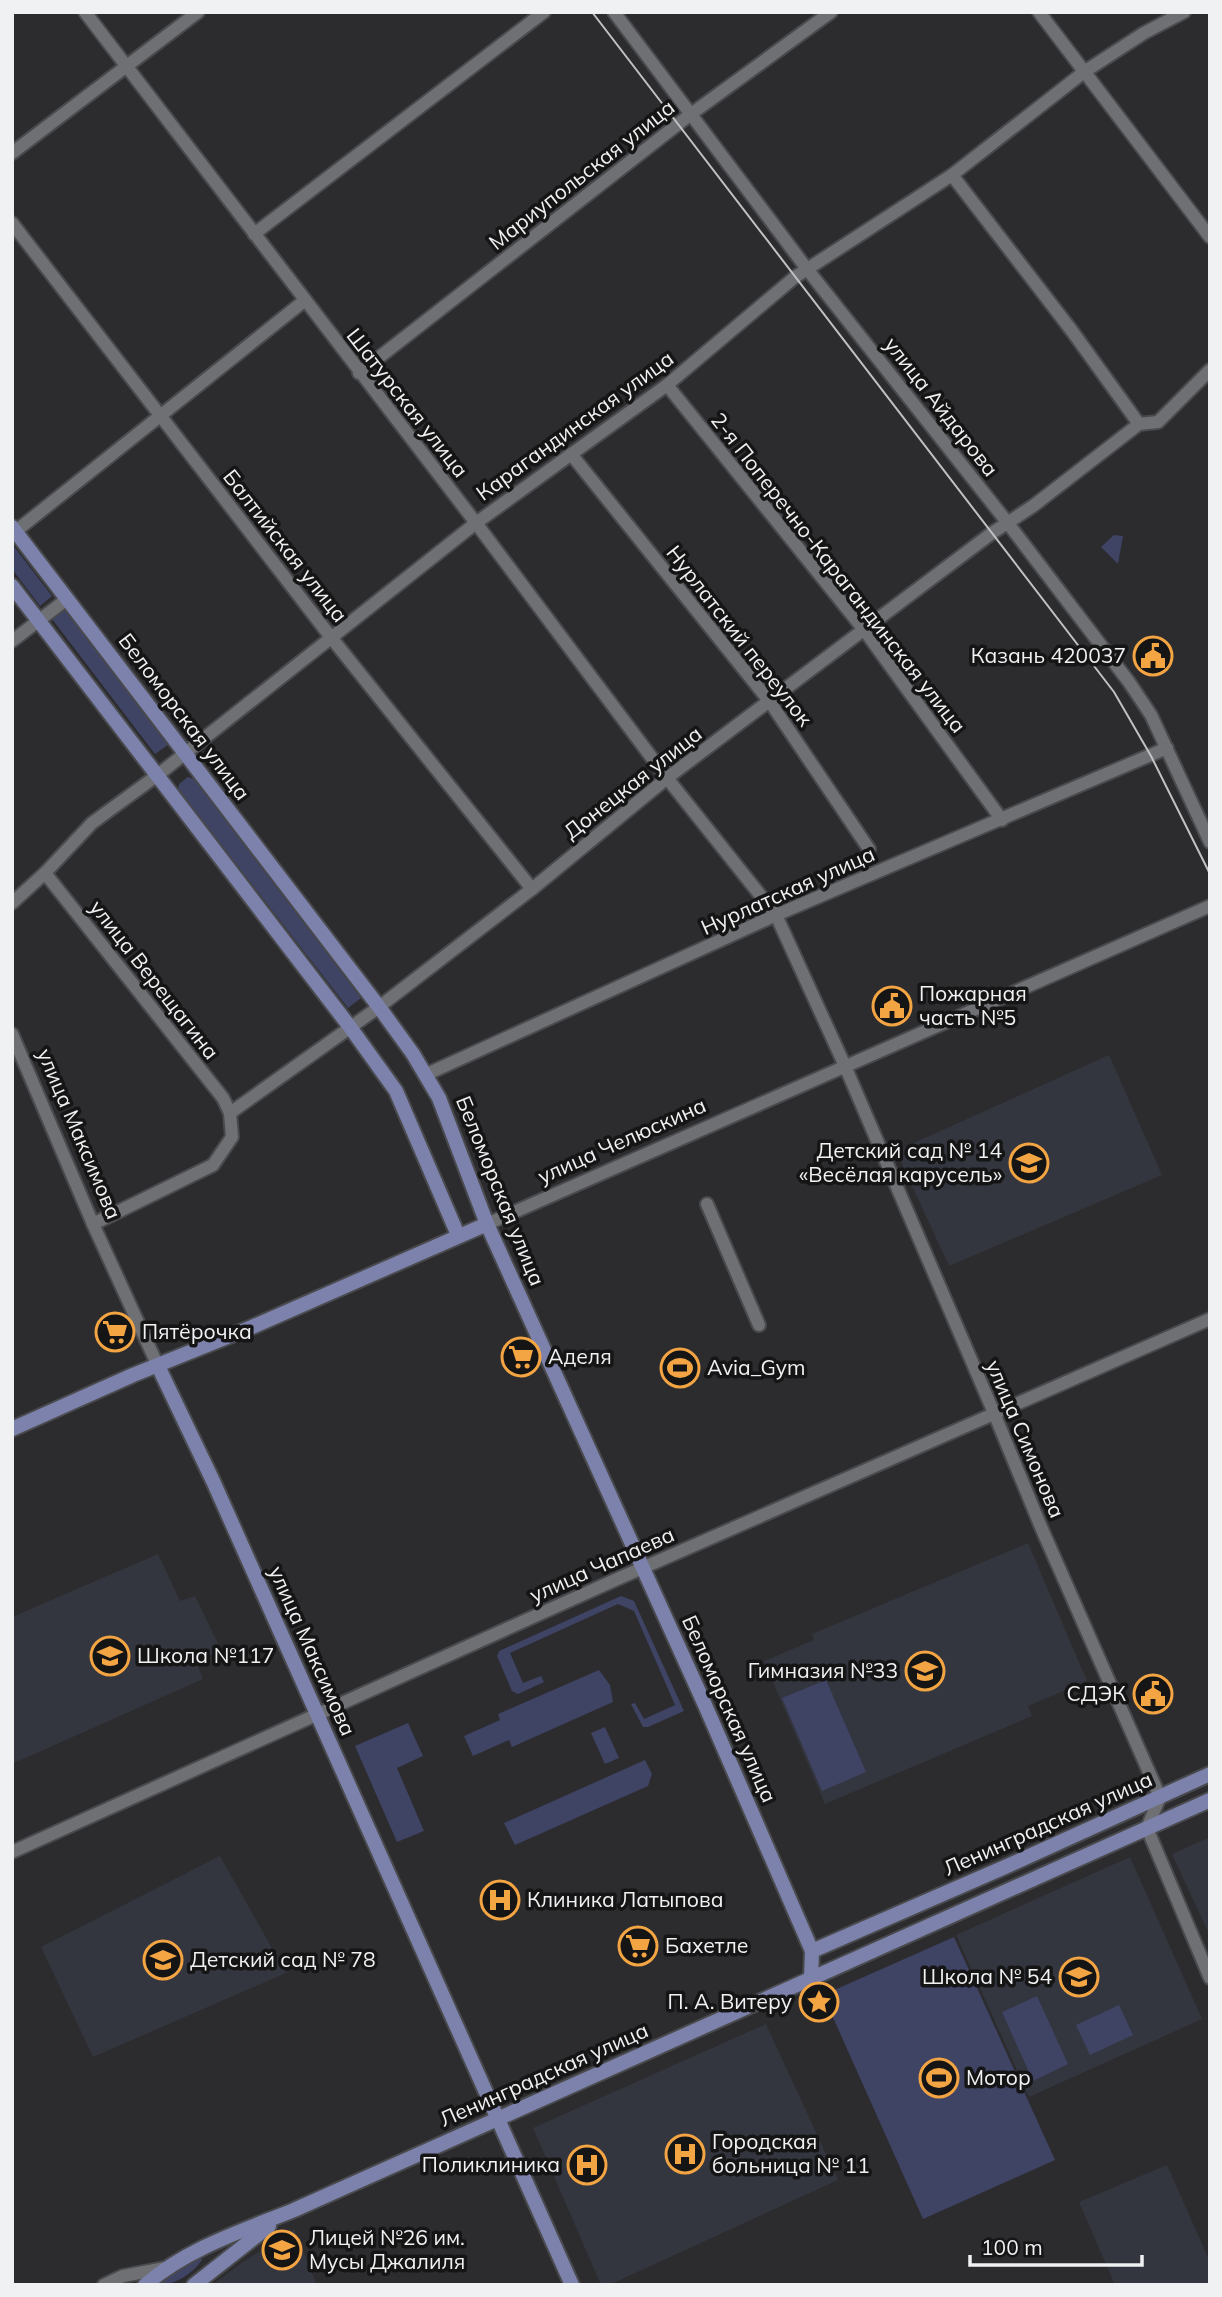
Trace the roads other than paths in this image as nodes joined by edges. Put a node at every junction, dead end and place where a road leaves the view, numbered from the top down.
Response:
1 (85, 12) edge
2 (198, 12) edge
3 (544, 12) edge
4 (614, 12) edge
5 (1039, 12) edge
6 (1184, 12) edge
7 (830, 13) edge
8 (126, 66) junction
9 (1084, 72) junction
10 (691, 114) junction
11 (12, 153) edge
12 (952, 175) junction
13 (12, 223) edge
14 (254, 234) junction
15 (1210, 237) edge
16 (807, 269) junction
17 (304, 301) junction
18 (1210, 370) edge
19 (359, 373) junction
20 (667, 385) junction
21 (160, 416) junction
22 (1139, 424) junction
23 (571, 454) junction
24 (1007, 522) junction
25 (476, 523) junction
26 (14, 529) edge
27 (12, 586) edge
28 (67, 599) junction
29 (39, 620) junction
30 (865, 631) junction
31 (330, 636) junction
32 (12, 641) edge
33 (770, 702) junction
34 (1167, 748) junction
35 (185, 752) junction
36 (159, 774) junction
37 (667, 778) junction
38 (1002, 820) junction
39 (1210, 842) edge
40 (869, 849) dead end
41 (45, 873) junction
42 (532, 889) junction
43 (12, 903) edge
44 (1210, 906) edge
45 (776, 915) junction
46 (379, 1007) junction
47 (350, 1027) junction
48 (12, 1034) edge
49 (845, 1066) junction
50 (426, 1074) junction
51 (230, 1113) junction
52 (707, 1204) dead end
53 (93, 1224) junction
54 (487, 1224) junction
55 (458, 1236) junction
56 (1210, 1319) edge
57 (759, 1325) dead end
58 (158, 1366) junction
59 (995, 1413) junction
60 (12, 1429) edge
61 (643, 1569) junction
62 (316, 1713) junction
63 (1210, 1774) edge
64 (1160, 1797) junction
65 (1210, 1800) edge
66 (1147, 1828) junction
67 (12, 1852) edge
68 (812, 1951) junction
69 (1210, 1978) edge
70 (811, 1979) junction
71 (498, 2120) junction
72 (294, 2210) junction
73 (165, 2268) junction
74 (104, 2285) edge
75 (145, 2285) edge
76 (194, 2285) edge
77 (572, 2285) edge

1 - 8 street, Шатурская улица
2 - 8 street
3 - 14 street
4 - 10 street, улица Айдарова
5 - 9 street
6 - 9 street, Карагандинская улица
7 - 10 street, Мариупольская улица
8 - 11 street
8 - 14 street, Шатурская улица
9 - 12 street, Карагандинская улица
9 - 15 street
10 - 16 street, улица Айдарова
10 - 19 street, Мариупольская улица
12 - 16 street, Карагандинская улица
12 - 22 street
13 - 21 street, Балтийская улица
14 - 17 street, Шатурская улица
16 - 20 street, Карагандинская улица
16 - 24 street, улица Айдарова
17 - 19 street, Шатурская улица
17 - 21 street
18 - 22 street, Донецкая улица
19 - 25 street, Шатурская улица
20 - 23 street, Карагандинская улица
20 - 30 street, 2-я Поперечно-Карагандинская улица
21 - 26 street
21 - 31 street, Балтийская улица
22 - 24 street, Донецкая улица
23 - 25 street, Карагандинская улица
23 - 33 street, Нурлатский переулок
24 - 30 street, Донецкая улица
24 - 34 street, улица Айдарова
25 - 31 street, Карагандинская улица
25 - 37 street, Шатурская улица
26 - 28 main road, Беломорская улица
27 - 29 main road
28 - 29 street
28 - 35 main road, Беломорская улица
29 - 32 street
29 - 36 main road
30 - 33 street, Донецкая улица
30 - 38 street, 2-я Поперечно-Карагандинская улица
31 - 35 street, Карагандинская улица
31 - 42 street, Балтийская улица
33 - 37 street, Донецкая улица
33 - 40 street, Нурлатский переулок
34 - 38 street, Нурлатская улица
34 - 39 street, улица Айдарова
35 - 36 street, Карагандинская улица
35 - 46 main road, Беломорская улица
36 - 41 street, Карагандинская улица
36 - 47 main road
37 - 42 street, Донецкая улица
37 - 45 street, Шатурская улица
38 - 45 street, Нурлатская улица
41 - 43 street, Карагандинская улица
41 - 51 street, улица Верещагина
42 - 46 street, Донецкая улица
44 - 49 street, улица Челюскина
45 - 49 street, улица Симонова
45 - 50 street, Нурлатская улица
46 - 47 street, Донецкая улица
46 - 50 main road, Беломорская улица
47 - 51 street, Донецкая улица
47 - 55 main road
48 - 53 street, улица Максимова
49 - 54 street, улица Челюскина
49 - 59 street, улица Симонова
50 - 54 main road, Беломорская улица
51 - 53 street
52 - 57 street
53 - 58 street, улица Максимова
54 - 55 main road, улица Челюскина
54 - 61 main road, Беломорская улица
55 - 58 main road, улица Челюскина
56 - 59 street, улица Чапаева
58 - 60 main road, улица Челюскина
58 - 62 main road, улица Максимова
59 - 61 street, улица Чапаева
59 - 64 street, улица Симонова
61 - 62 street, улица Чапаева
61 - 68 main road, Беломорская улица
62 - 67 street, улица Чапаева
62 - 71 main road, улица Максимова
63 - 64 main road, Ленинградская улица
64 - 66 street
64 - 68 main road, Ленинградская улица
65 - 66 main road, Ленинградская улица
66 - 69 street
66 - 70 main road, Ленинградская улица
68 - 70 main road
70 - 71 main road, Ленинградская улица
71 - 72 main road, Ленинградская улица
71 - 77 main road, улица Максимова
72 - 73 main road, Ленинградская улица
72 - 76 main road, Ленинградская улица
73 - 74 street, Ленинградская улица
73 - 75 main road, Ленинградская улица

